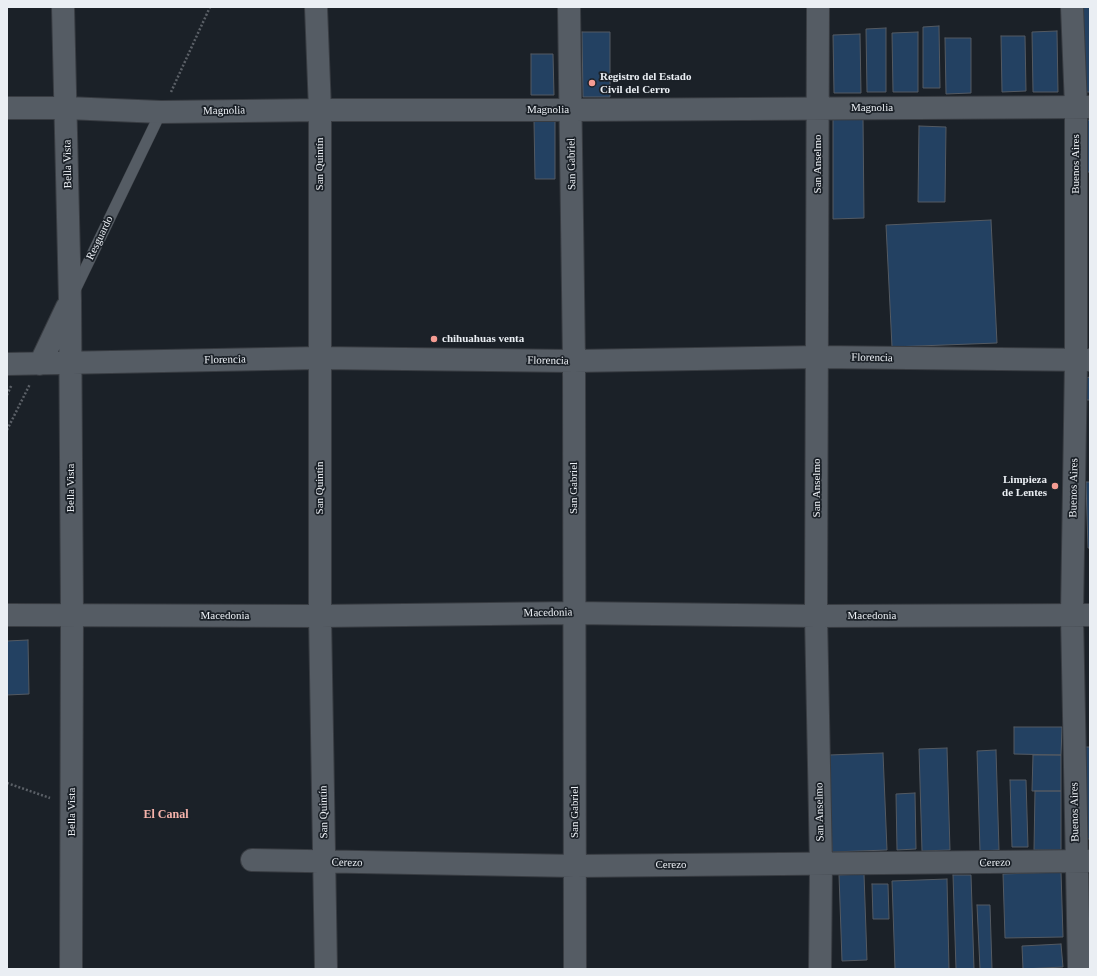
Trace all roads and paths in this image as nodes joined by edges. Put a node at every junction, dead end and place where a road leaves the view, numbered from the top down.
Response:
1 (63, 7) edge
2 (210, 7) edge
3 (316, 7) edge
4 (569, 7) edge
5 (818, 7) edge
6 (1072, 7) edge
7 (1083, 106) edge
8 (7, 108) edge
9 (67, 108) junction
10 (818, 108) junction
11 (320, 110) junction
12 (572, 110) junction
13 (161, 112) junction
14 (70, 301) junction
15 (818, 357) junction
16 (319, 358) junction
17 (1083, 360) edge
18 (574, 361) junction
19 (70, 362) junction
20 (7, 364) edge
21 (40, 364) junction
22 (7, 430) edge
23 (573, 613) junction
24 (7, 615) edge
25 (72, 615) junction
26 (1081, 615) edge
27 (320, 616) junction
28 (816, 616) junction
29 (7, 783) edge
30 (72, 805) junction
31 (252, 860) dead end
32 (325, 862) junction
33 (1083, 862) edge
34 (821, 865) junction
35 (575, 866) junction
36 (71, 969) edge
37 (326, 969) edge
38 (575, 969) edge
39 (820, 969) edge
40 (1079, 969) edge

1 - 9 street, Bella Vista
2 - 13 path
3 - 11 street, San Quintín
4 - 12 street, San Gabriel
5 - 10 street, San Anselmo
6 - 7 street, Buenos Aires
7 - 10 street, Magnolia
7 - 17 street, Buenos Aires
8 - 9 street, Magnolia
9 - 13 street, Magnolia
9 - 14 street, Bella Vista
10 - 12 street, Magnolia
10 - 15 street, San Anselmo
11 - 12 street, Magnolia
11 - 13 street, Magnolia
11 - 16 street, San Quintín
12 - 18 street, San Gabriel
13 - 14 lane, Resguardo
14 - 19 street, Bella Vista
14 - 21 street, Resguardo
15 - 17 street, Florencia
15 - 18 street, Florencia
15 - 28 street, San Anselmo
16 - 18 street, Florencia
16 - 19 street, Florencia
16 - 27 street, San Quintín
17 - 26 street, Buenos Aires
18 - 23 street, San Gabriel
19 - 21 street, Florencia
19 - 25 street, Bella Vista
20 - 21 street, Florencia
21 - 22 path
23 - 27 street, Macedonia
23 - 28 street, Macedonia
23 - 35 street, San Gabriel
24 - 25 street, Macedonia
25 - 27 street, Macedonia
25 - 30 street, Bella Vista
26 - 28 street, Macedonia
26 - 33 street, Buenos Aires
27 - 32 street, San Quintín
28 - 34 street, San Anselmo
29 - 30 path
30 - 36 street, Bella Vista
31 - 32 street, Cerezo
32 - 35 street, Cerezo
32 - 37 street, San Quintín
33 - 34 street, Cerezo
33 - 40 street, Buenos Aires
34 - 35 street, Cerezo
34 - 39 street, San Anselmo
35 - 38 street, San Gabriel

